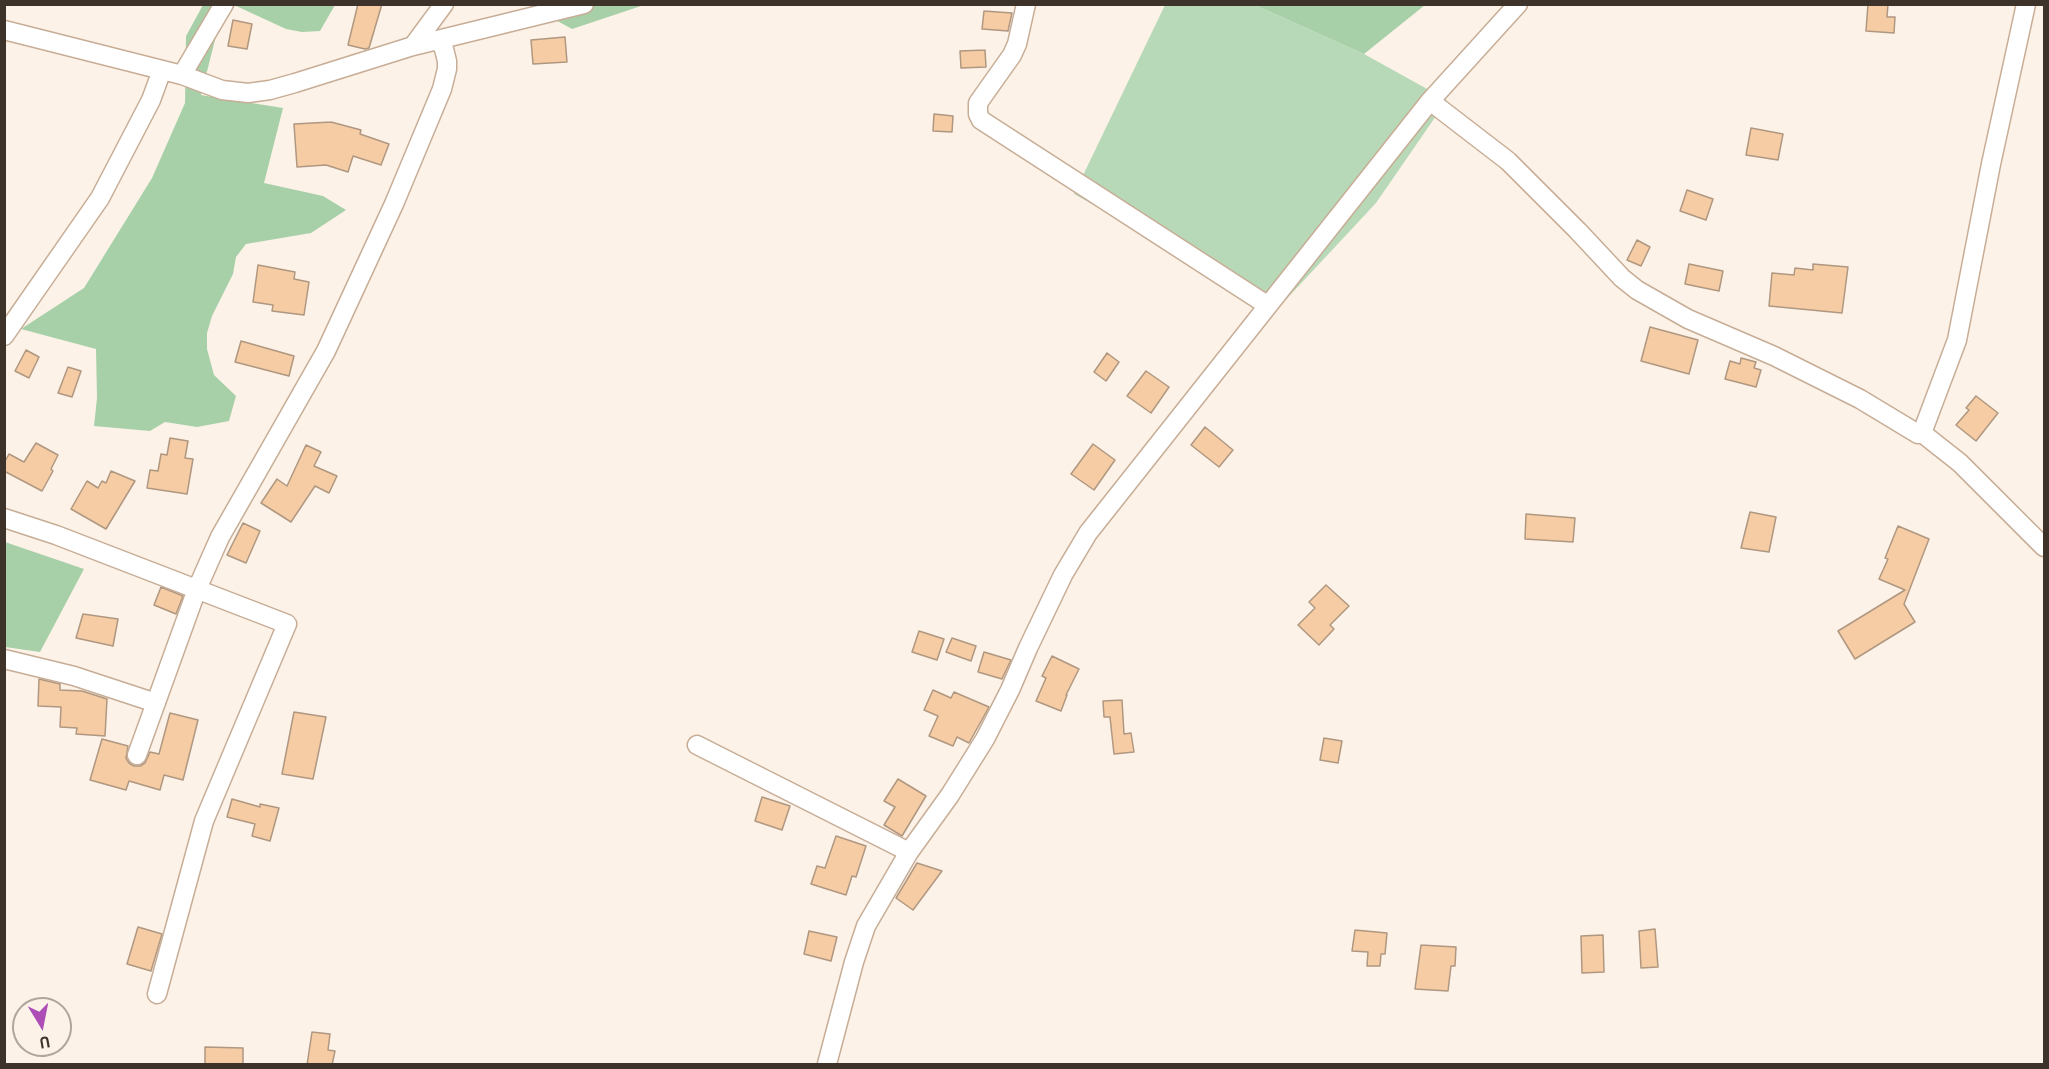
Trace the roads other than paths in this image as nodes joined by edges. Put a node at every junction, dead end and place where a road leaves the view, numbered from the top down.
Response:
1 (224, 4) edge
2 (444, 4) edge
3 (584, 4) edge
4 (1026, 4) edge
5 (1518, 4) edge
6 (2026, 4) edge
7 (4, 30) edge
8 (439, 40) junction
9 (413, 46) junction
10 (162, 70) junction
11 (182, 75) junction
12 (1430, 101) junction
13 (1267, 305) junction
14 (4, 336) edge
15 (1922, 433) junction
16 (4, 518) edge
17 (2044, 547) edge
18 (197, 589) junction
19 (4, 659) edge
20 (156, 703) junction
21 (697, 745) dead end
22 (137, 755) dead end
23 (909, 852) junction
24 (157, 994) dead end
25 (827, 1065) edge

1 - 11 street
2 - 9 street
3 - 8 street
4 - 13 street
5 - 12 street
6 - 15 street
7 - 10 street
8 - 9 street
8 - 18 street
9 - 11 street
10 - 11 street
10 - 14 street
12 - 13 street
12 - 15 street
13 - 23 street
15 - 17 street
16 - 18 street
18 - 20 street
18 - 24 street
19 - 20 street
20 - 22 street
21 - 23 street
23 - 25 street

